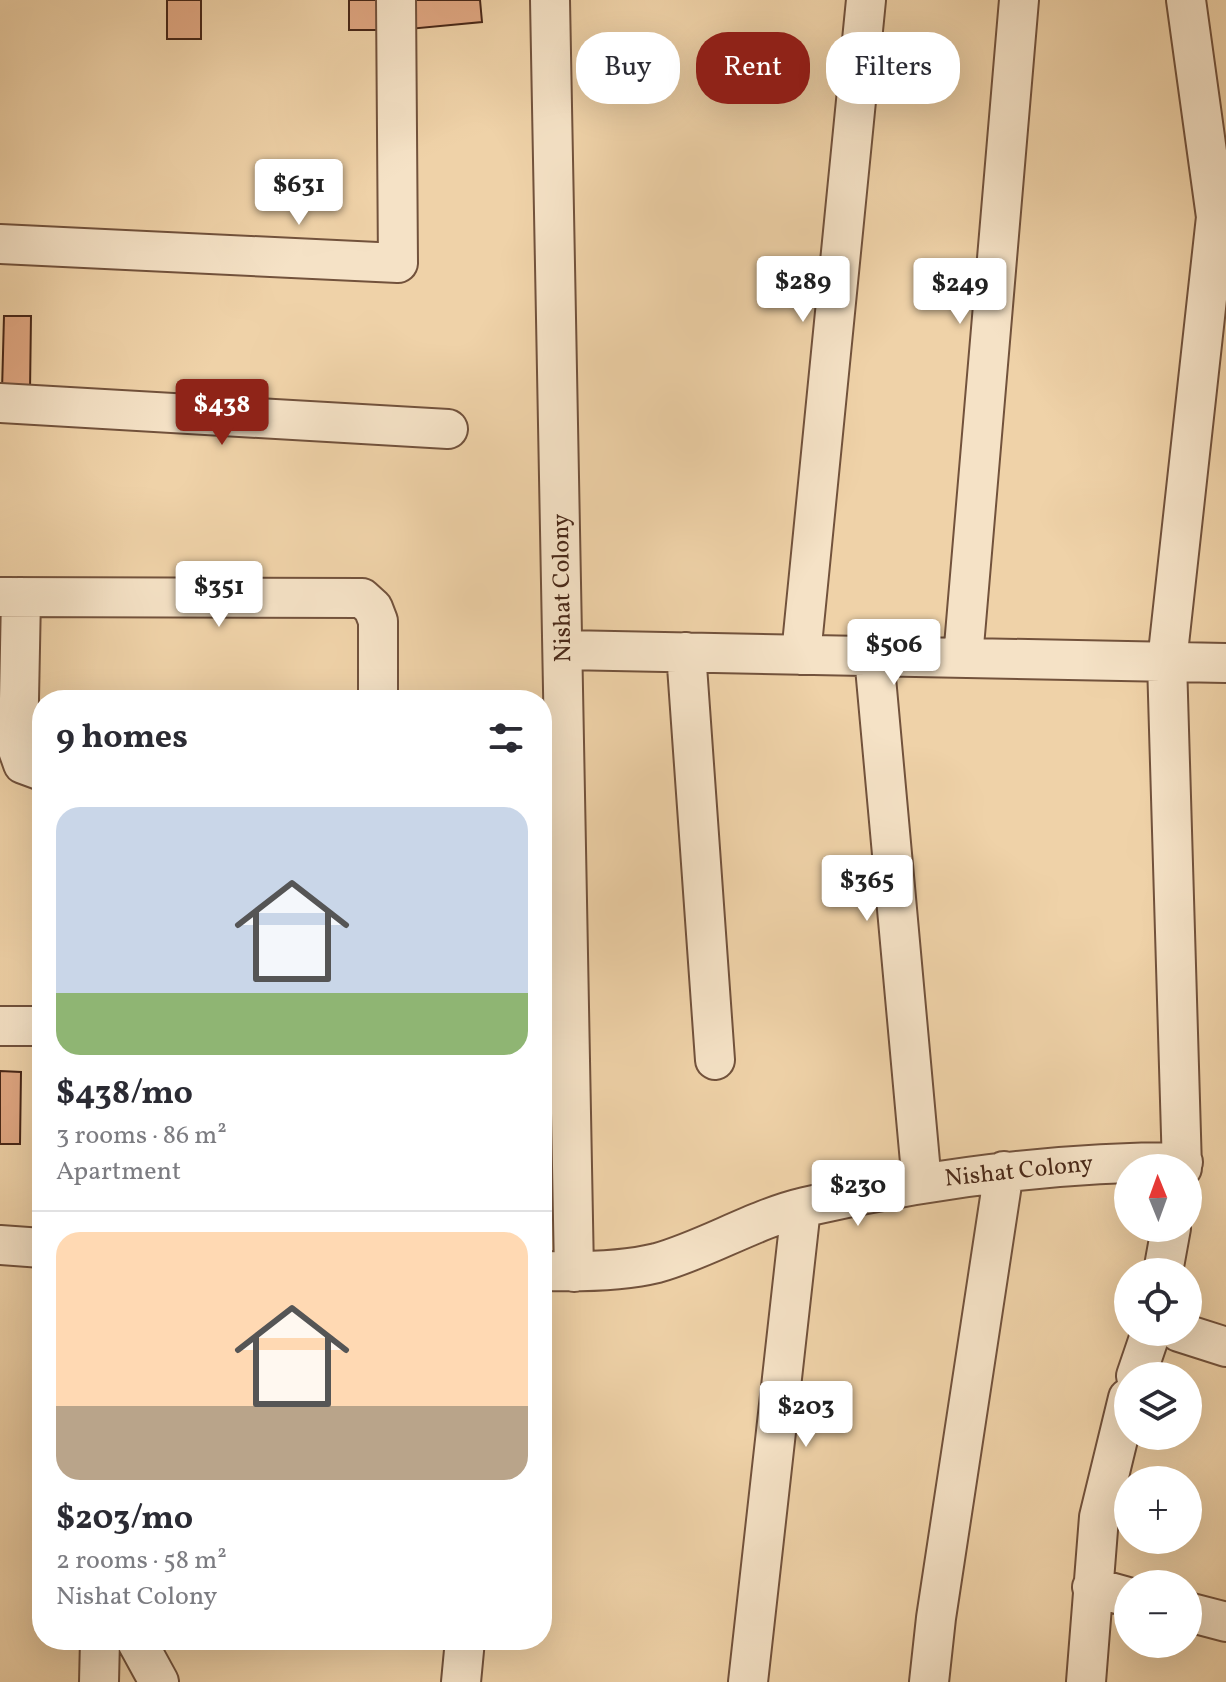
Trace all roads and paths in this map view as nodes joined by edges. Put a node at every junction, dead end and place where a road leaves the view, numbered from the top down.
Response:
1 (396, 0) edge
2 (550, 0) edge
3 (866, 0) edge
4 (1019, 0) edge
5 (1186, 0) edge
6 (0, 244) edge
7 (0, 403) edge
8 (448, 429) dead end
9 (10, 597) edge
10 (564, 650) junction
11 (686, 652) junction
12 (801, 655) junction
13 (874, 656) junction
14 (963, 658) junction
15 (1167, 662) junction
16 (1226, 663) edge
17 (378, 690) edge
18 (32, 767) edge
19 (0, 1026) edge
20 (32, 1026) edge
21 (715, 1060) dead end
22 (1183, 1154) edge
23 (1114, 1162) edge
24 (1004, 1171) junction
25 (922, 1184) junction
26 (801, 1208) junction
27 (0, 1245) edge
28 (32, 1247) edge
29 (558, 1272) edge
30 (1202, 1339) edge
31 (1226, 1347) edge
32 (1115, 1450) edge
33 (1110, 1592) edge
34 (1202, 1616) edge
35 (1226, 1622) edge
36 (100, 1650) edge
37 (141, 1650) edge
38 (464, 1650) edge
39 (99, 1682) edge
40 (159, 1682) edge
41 (461, 1682) edge
42 (748, 1682) edge
43 (929, 1682) edge
44 (1086, 1682) edge

1 - 6 street
2 - 10 street, Nishat Colony
3 - 12 street
4 - 14 street
5 - 15 street
7 - 8 street
9 - 17 street
9 - 18 street
10 - 11 street
10 - 29 street, Nishat Colony
11 - 12 street
11 - 21 street
12 - 13 street
13 - 14 street
13 - 25 street
14 - 15 street
15 - 16 street
15 - 22 street
19 - 20 street
23 - 24 street, Nishat Colony
24 - 25 street, Nishat Colony
24 - 43 street
25 - 26 street, Nishat Colony
26 - 29 street, Nishat Colony
26 - 42 street
27 - 28 street
30 - 31 street
32 - 33 street
33 - 44 street
34 - 35 street
36 - 39 street
37 - 40 street
38 - 41 street

